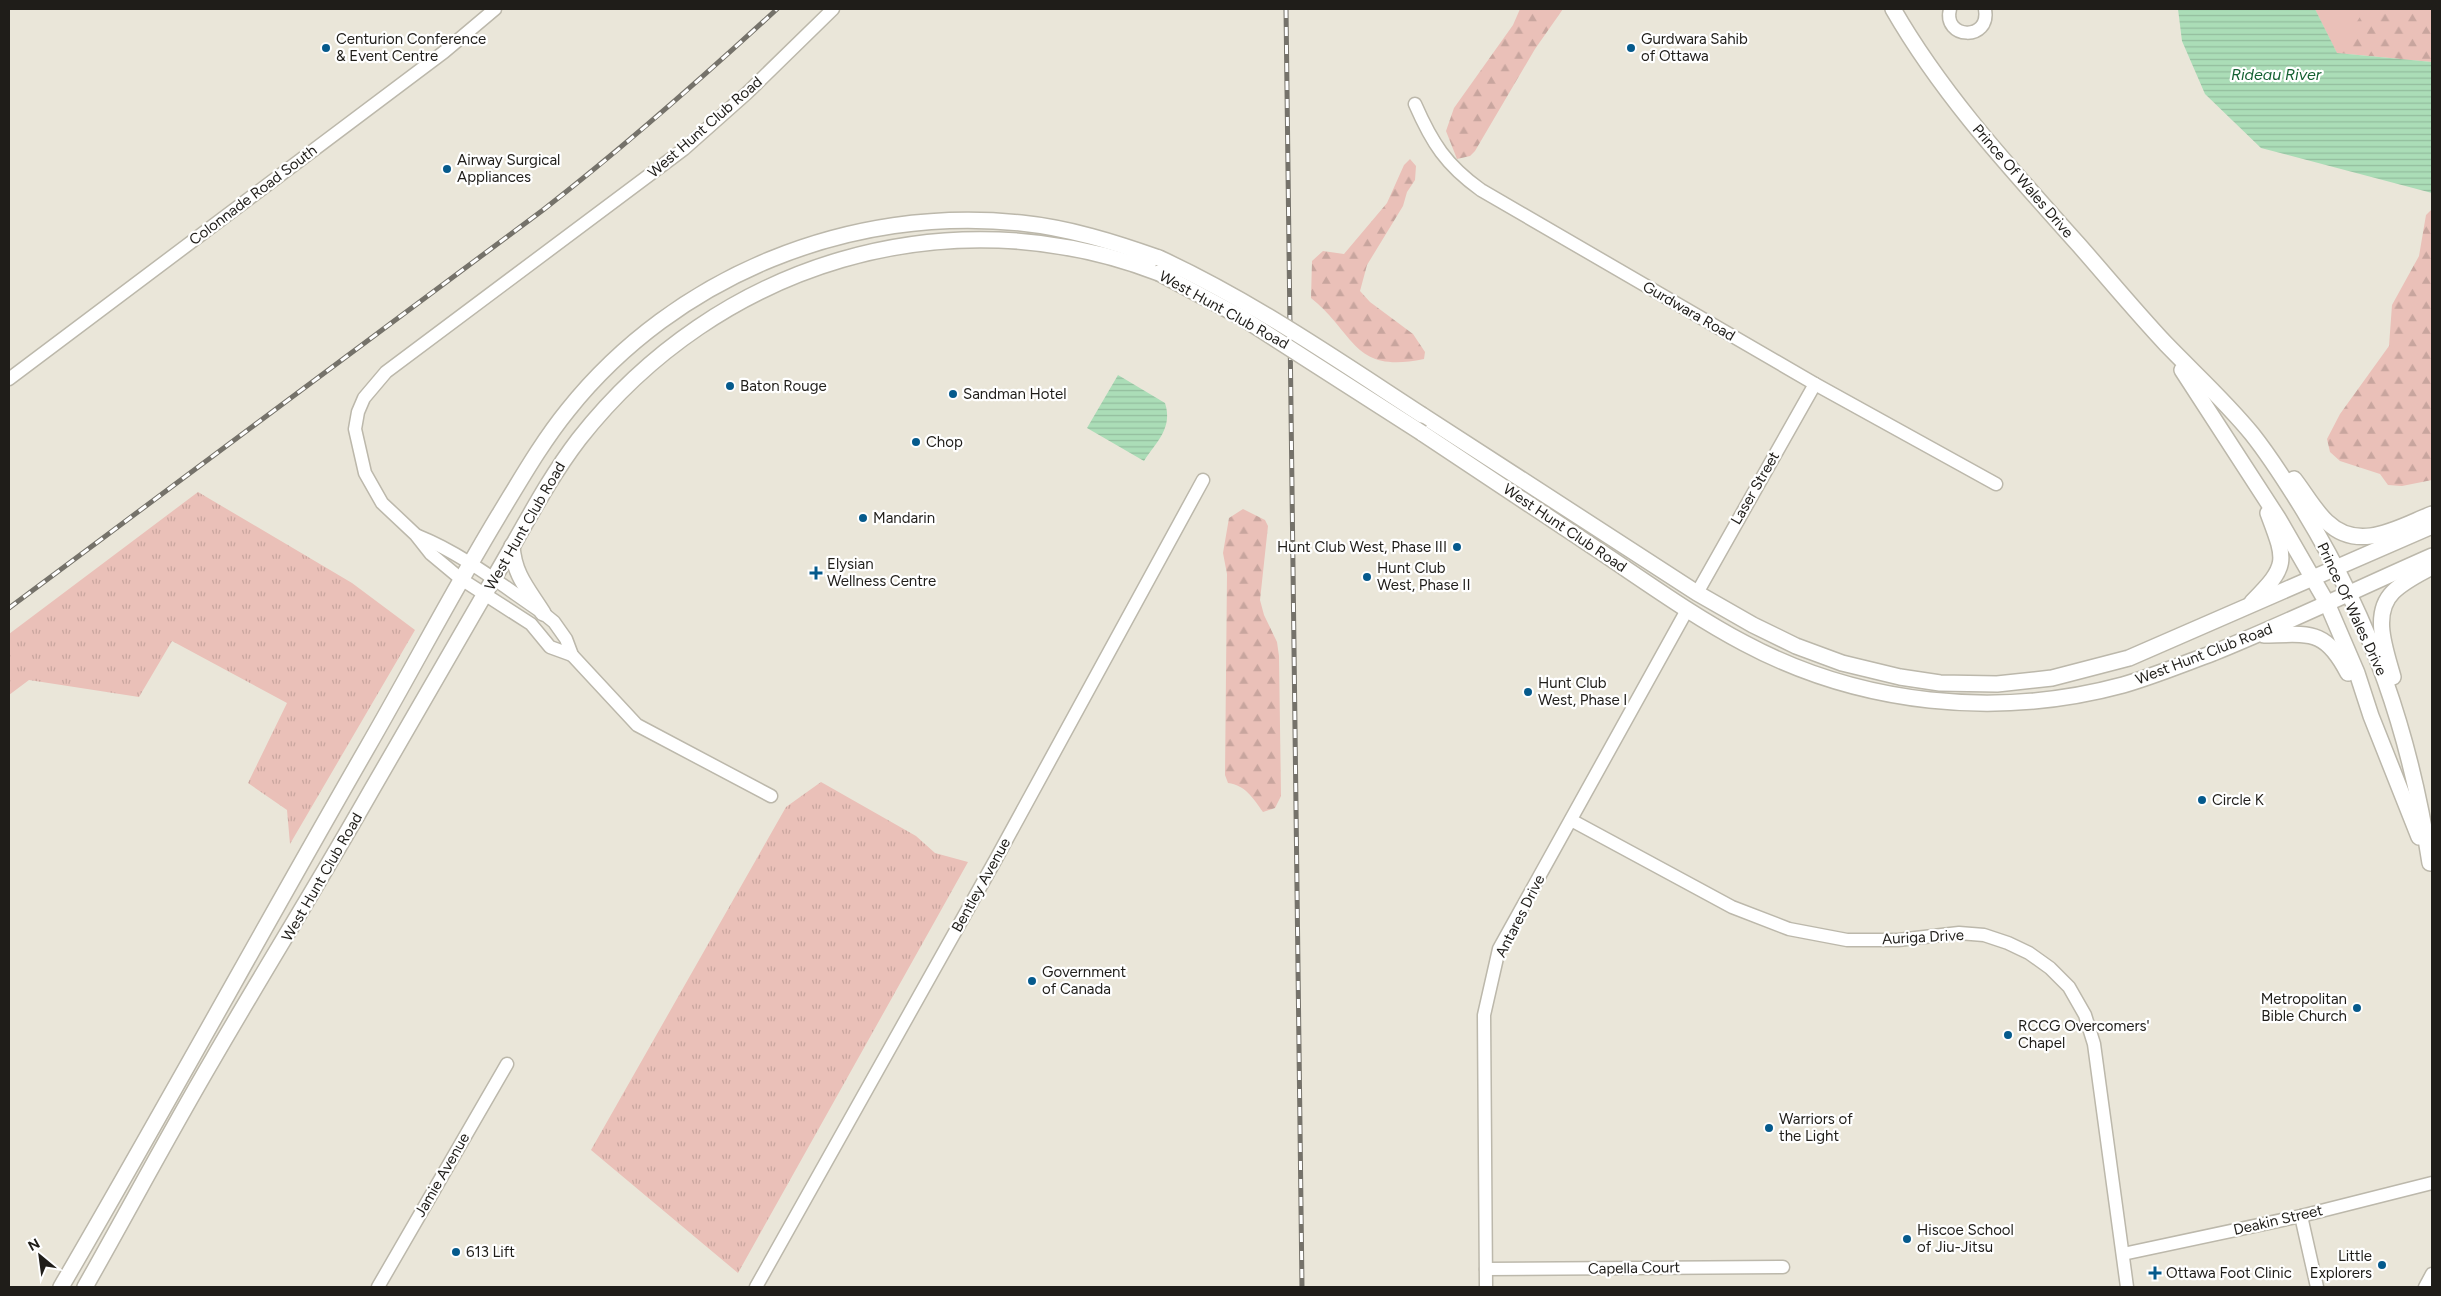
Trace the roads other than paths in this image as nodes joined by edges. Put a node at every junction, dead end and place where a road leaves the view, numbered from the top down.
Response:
1 (495, 9) edge
2 (833, 9) edge
3 (1893, 9) edge
4 (1950, 9) edge
5 (1985, 9) edge
6 (1415, 104) dead end
7 (2166, 344) junction
8 (9, 379) edge
9 (1814, 384) junction
10 (2252, 434) junction
11 (1203, 480) dead end
12 (1996, 484) dead end
13 (2259, 488) junction
14 (2432, 514) edge
15 (2432, 526) edge
16 (416, 535) junction
17 (512, 546) junction
18 (2432, 556) edge
19 (470, 564) junction
20 (2432, 567) edge
21 (2336, 568) junction
22 (2313, 578) junction
23 (461, 579) junction
24 (494, 579) junction
25 (1697, 593) junction
26 (2348, 593) junction
27 (485, 594) junction
28 (2327, 603) junction
29 (2245, 609) junction
30 (1687, 610) junction
31 (543, 613) junction
32 (2258, 635) junction
33 (572, 655) junction
34 (2397, 713) junction
35 (2371, 716) junction
36 (2379, 736) junction
37 (2406, 743) junction
38 (771, 796) dead end
39 (1571, 820) junction
40 (2431, 867) edge
41 (195, 1052) junction
42 (212, 1060) junction
43 (507, 1064) dead end
44 (130, 1169) junction
45 (146, 1178) junction
46 (2432, 1184) edge
47 (2301, 1216) junction
48 (2123, 1254) junction
49 (1783, 1267) dead end
50 (1486, 1269) junction
51 (2432, 1274) edge
52 (61, 1287) edge
53 (85, 1287) edge
54 (378, 1287) edge
55 (756, 1287) edge
56 (1486, 1287) edge
57 (2127, 1287) edge
58 (2317, 1287) edge
59 (2425, 1287) edge

1 - 8 street, Colonnade Road South
2 - 16 street, West Hunt Club Road
3 - 7 main road, Prince Of Wales Drive
4 - 5 street
6 - 9 street, Gurdwara Road
7 - 10 main road, Prince Of Wales Drive
7 - 13 main road, Prince Of Wales Drive
9 - 12 street, Gurdwara Road
9 - 25 street, Laser Street
10 - 14 main road
10 - 21 main road, Prince Of Wales Drive
11 - 55 street, Bentley Avenue
13 - 22 main road, Prince Of Wales Drive
13 - 29 main road
15 - 21 main road, West Hunt Club Road
16 - 19 street, West Hunt Club Road
16 - 23 street, West Hunt Club Road
17 - 24 main road, West Hunt Club Road
17 - 30 main road, West Hunt Club Road, bridge
17 - 31 main road
18 - 26 main road, West Hunt Club Road
19 - 23 main road, West Hunt Club Road
19 - 24 street
19 - 25 main road, West Hunt Club Road, bridge
20 - 34 main road
21 - 22 main road, West Hunt Club Road
21 - 26 main road, Prince Of Wales Drive
22 - 28 main road, Prince Of Wales Drive
22 - 29 main road, West Hunt Club Road
23 - 27 street
23 - 41 main road, West Hunt Club Road
24 - 27 main road, West Hunt Club Road
24 - 31 street
25 - 29 main road, West Hunt Club Road
25 - 30 main road
26 - 28 main road, West Hunt Club Road
26 - 34 main road, Prince Of Wales Drive
27 - 33 street
27 - 42 main road, West Hunt Club Road
28 - 32 main road, West Hunt Club Road
28 - 35 main road, Prince Of Wales Drive
30 - 32 main road, West Hunt Club Road
30 - 39 street, Antares Drive
31 - 33 street
32 - 35 main road
33 - 38 street
34 - 37 main road, Prince Of Wales Drive
35 - 36 main road, Prince Of Wales Drive
36 - 37 main road
36 - 40 main road, Prince Of Wales Drive
37 - 40 main road, Prince Of Wales Drive
39 - 48 street, Auriga Drive
39 - 50 street, Antares Drive
41 - 42 main road
41 - 44 main road, West Hunt Club Road
42 - 45 main road, West Hunt Club Road
43 - 54 street, Jamie Avenue
44 - 45 main road
44 - 52 main road, West Hunt Club Road
45 - 53 main road, West Hunt Club Road
46 - 47 street, Deakin Street
47 - 48 street, Deakin Street
47 - 58 street
48 - 57 street, Auriga Drive
49 - 50 street, Capella Court
50 - 56 street, Antares Drive
51 - 59 street

